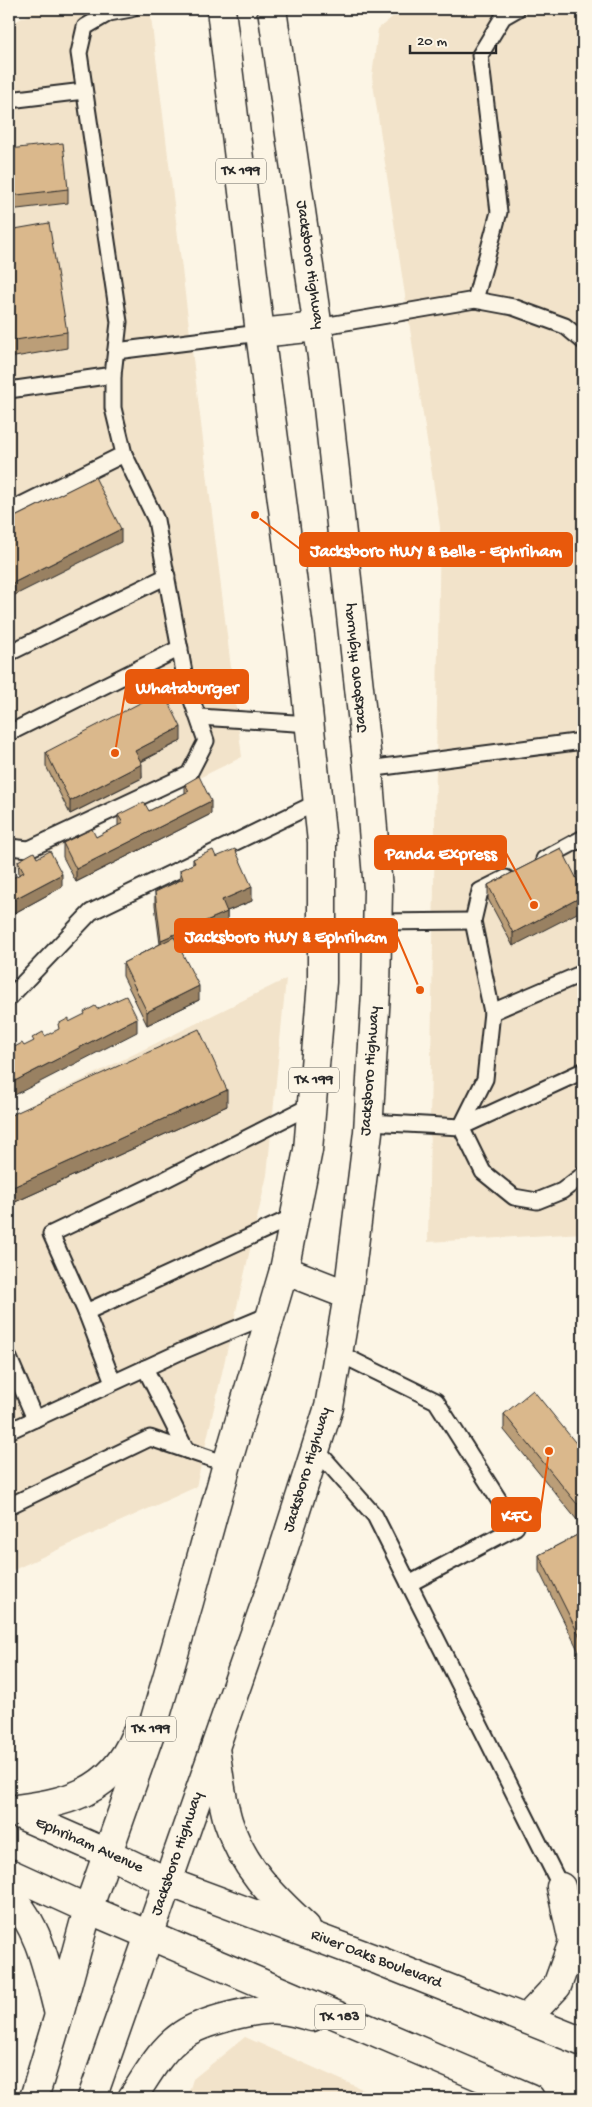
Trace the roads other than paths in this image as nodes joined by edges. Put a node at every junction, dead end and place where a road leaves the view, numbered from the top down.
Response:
1 (131, 9) edge
2 (221, 9) edge
3 (272, 9) edge
4 (517, 9) edge
5 (84, 91) junction
6 (9, 100) edge
7 (475, 300) junction
8 (318, 327) junction
9 (260, 333) junction
10 (583, 340) edge
11 (116, 351) junction
12 (113, 375) junction
13 (9, 390) edge
14 (124, 454) junction
15 (9, 511) edge
16 (167, 576) junction
17 (180, 648) junction
18 (9, 653) edge
19 (199, 718) junction
20 (310, 724) junction
21 (9, 733) edge
22 (583, 741) edge
23 (368, 769) junction
24 (318, 802) junction
25 (583, 838) edge
26 (9, 847) edge
27 (378, 922) junction
28 (473, 922) junction
29 (583, 973) edge
30 (9, 998) edge
31 (492, 1012) junction
32 (583, 1071) edge
33 (312, 1105) junction
34 (369, 1122) junction
35 (461, 1127) junction
36 (583, 1175) edge
37 (295, 1216) junction
38 (284, 1270) junction
39 (348, 1295) junction
40 (86, 1312) junction
41 (271, 1314) junction
42 (338, 1353) junction
43 (9, 1358) edge
44 (145, 1368) junction
45 (113, 1382) junction
46 (35, 1419) junction
47 (9, 1430) edge
48 (316, 1448) junction
49 (186, 1450) junction
50 (227, 1464) junction
51 (9, 1506) edge
52 (409, 1584) junction
53 (189, 1602) junction
54 (215, 1747) junction
55 (9, 1810) edge
56 (107, 1853) junction
57 (9, 1873) edge
58 (168, 1882) junction
59 (561, 1887) junction
60 (9, 1895) edge
61 (88, 1909) junction
62 (583, 1927) edge
63 (150, 1936) junction
64 (316, 1937) junction
65 (59, 2014) junction
66 (526, 2019) junction
67 (363, 2027) junction
68 (583, 2042) edge
69 (34, 2098) edge
70 (92, 2098) edge
71 (132, 2098) edge
72 (530, 2098) edge

1 - 5 lane
2 - 9 main road, TX 199
3 - 8 main road, Jacksboro Highway
4 - 7 lane
5 - 6 lane
5 - 11 lane
7 - 8 lane
7 - 10 lane
8 - 9 main road
8 - 23 main road, Jacksboro Highway
9 - 11 lane
9 - 20 main road, TX 199
11 - 12 lane
12 - 13 lane
12 - 14 lane
14 - 15 lane
14 - 16 lane
16 - 17 lane
16 - 18 lane
17 - 19 lane
17 - 21 lane
19 - 20 lane
19 - 26 lane
20 - 24 main road, TX 199
22 - 23 lane
23 - 27 main road, Jacksboro Highway
24 - 30 lane
24 - 33 main road, TX 199
25 - 28 lane
27 - 28 lane
27 - 34 main road, Jacksboro Highway
28 - 31 lane
29 - 31 lane
31 - 35 lane
32 - 35 lane
33 - 37 main road, TX 199
33 - 40 lane
34 - 35 lane
34 - 39 main road, Jacksboro Highway
35 - 36 lane
37 - 38 main road, TX 199
37 - 40 lane
38 - 39 main road
38 - 41 main road, TX 199
39 - 42 main road, Jacksboro Highway
40 - 45 lane
41 - 44 lane
41 - 50 main road, TX 199
42 - 48 main road, Jacksboro Highway
42 - 52 lane
43 - 46 lane
44 - 45 lane
44 - 49 lane
45 - 46 lane
46 - 47 lane
48 - 52 lane
48 - 54 main road, Jacksboro Highway
49 - 50 lane
49 - 51 lane
50 - 53 main road, TX 199
52 - 59 lane
53 - 55 main road
53 - 56 main road, TX 199
54 - 58 main road, Jacksboro Highway
54 - 64 main road
55 - 56 main road, Ephriham Avenue
56 - 58 main road, Ephriham Avenue
56 - 61 main road, TX 199
57 - 61 main road, TX 183
58 - 63 main road, Jacksboro Highway
58 - 64 main road, River Oaks Boulevard
59 - 62 main road
59 - 66 main road
60 - 65 main road
61 - 63 main road, TX 183
61 - 65 main road, TX 199
63 - 67 main road, TX 183
63 - 70 main road, Jacksboro Highway
64 - 66 main road, River Oaks Boulevard
65 - 69 main road, TX 199
66 - 68 main road, River Oaks Boulevard
67 - 71 main road
67 - 72 main road, TX 183

